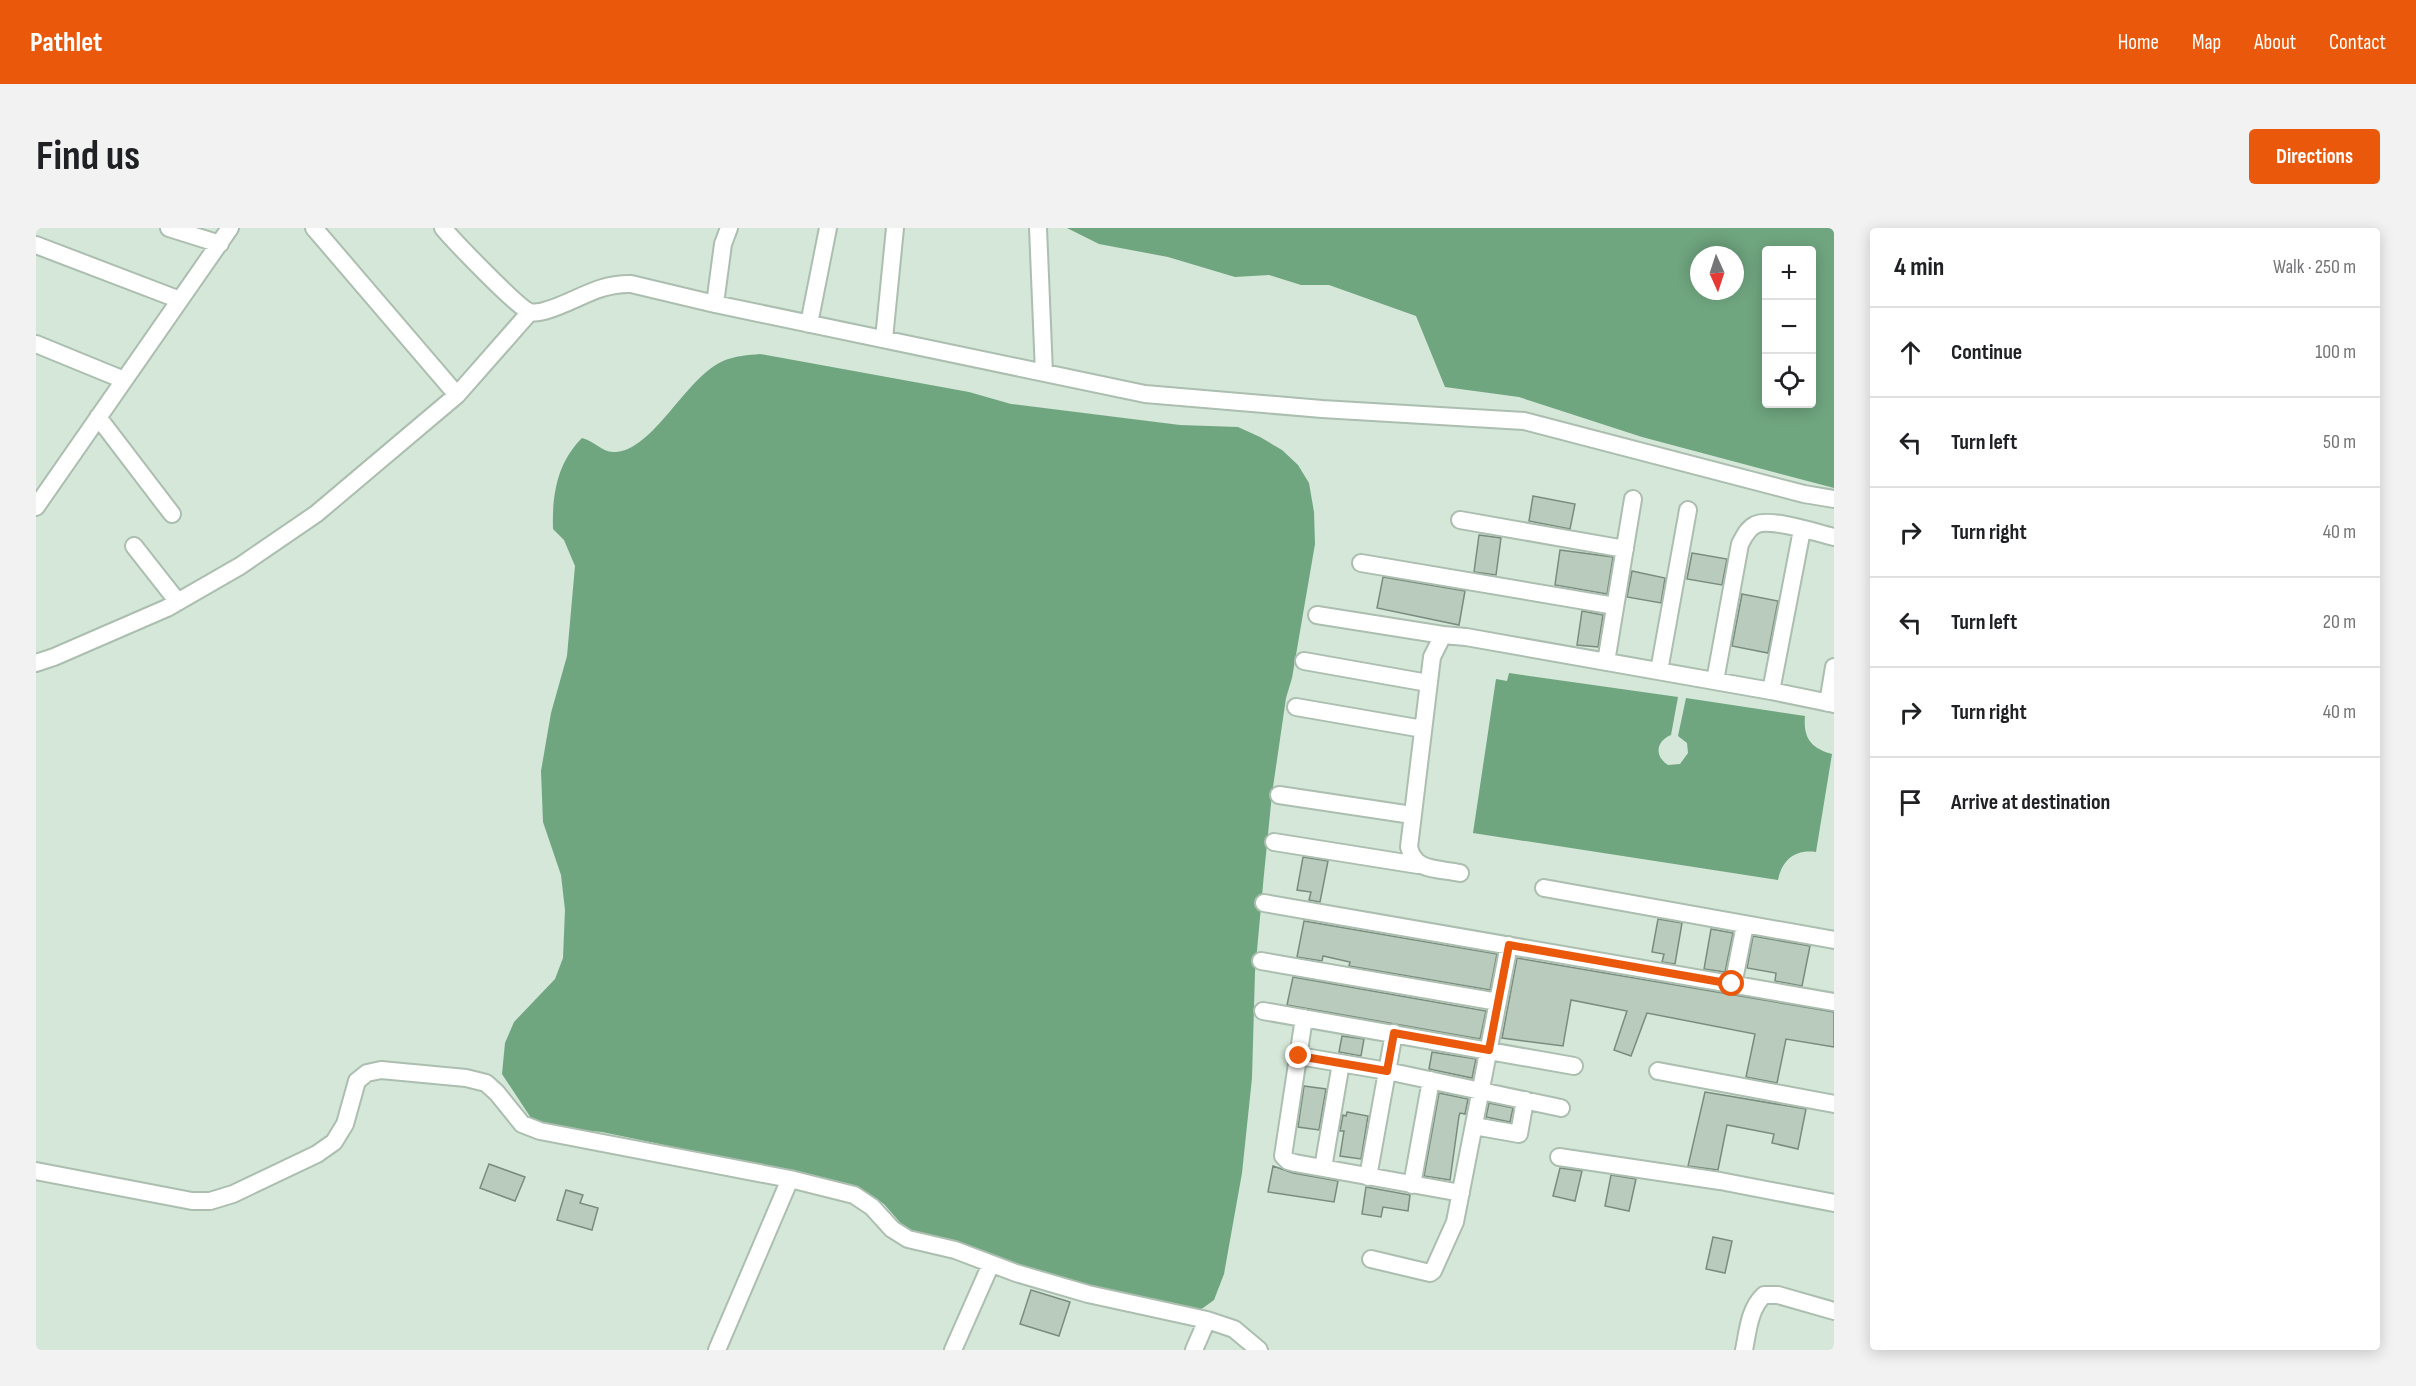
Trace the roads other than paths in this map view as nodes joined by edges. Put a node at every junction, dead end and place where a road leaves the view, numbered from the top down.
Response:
1 (169, 228) edge
2 (230, 228) edge
3 (314, 228) edge
4 (443, 228) edge
5 (729, 228) edge
6 (828, 228) edge
7 (895, 228) edge
8 (1038, 228) edge
9 (220, 244) junction
10 (36, 245) edge
11 (180, 300) junction
12 (715, 304) junction
13 (530, 312) junction
14 (809, 324) junction
15 (884, 339) junction
16 (36, 344) edge
17 (1044, 373) junction
18 (124, 380) junction
19 (457, 395) junction
20 (98, 417) junction
21 (1633, 499) dead end
22 (1834, 499) edge
23 (38, 501) edge
24 (1688, 510) dead end
25 (172, 514) dead end
26 (1460, 520) dead end
27 (1802, 530) junction
28 (1834, 537) edge
29 (134, 546) dead end
30 (1625, 549) junction
31 (1361, 563) dead end
32 (178, 602) junction
33 (1615, 606) junction
34 (1317, 615) dead end
35 (1443, 635) junction
36 (1304, 662) dead end
37 (1606, 662) junction
38 (36, 663) edge
39 (1834, 667) edge
40 (1659, 671) junction
41 (1715, 681) junction
42 (1428, 683) junction
43 (1771, 691) junction
44 (1831, 704) edge
45 (1296, 707) dead end
46 (1423, 729) junction
47 (1279, 795) dead end
48 (1412, 815) junction
49 (1274, 842) dead end
50 (1418, 865) junction
51 (1460, 873) dead end
52 (1544, 888) dead end
53 (1264, 903) dead end
54 (1745, 925) junction
55 (1834, 940) edge
56 (1509, 945) junction
57 (1261, 961) dead end
58 (1732, 984) junction
59 (1498, 1002) junction
60 (1834, 1002) edge
61 (1263, 1011) dead end
62 (1304, 1018) junction
63 (1394, 1033) junction
64 (1489, 1050) junction
65 (1299, 1056) junction
66 (1341, 1063) junction
67 (1575, 1066) dead end
68 (1387, 1071) junction
69 (1658, 1071) dead end
70 (1431, 1080) junction
71 (1481, 1091) junction
72 (1525, 1100) junction
73 (1834, 1104) edge
74 (1561, 1108) dead end
75 (1474, 1126) junction
76 (1559, 1157) dead end
77 (1323, 1168) junction
78 (36, 1171) edge
79 (1368, 1177) junction
80 (790, 1179) junction
81 (1412, 1185) junction
82 (1461, 1193) junction
83 (1834, 1203) edge
84 (1371, 1259) dead end
85 (991, 1264) junction
86 (1834, 1311) edge
87 (1207, 1320) junction
88 (717, 1350) edge
89 (953, 1350) edge
90 (1194, 1350) edge
91 (1259, 1350) edge
92 (1744, 1350) edge

1 - 9 street
2 - 9 street
3 - 19 street
4 - 13 street
5 - 12 street
6 - 14 street
7 - 15 street
8 - 17 street
9 - 11 street
10 - 11 street
11 - 18 street
12 - 13 street
12 - 14 street
13 - 19 street
14 - 15 street
15 - 17 street
16 - 18 street
17 - 22 street
18 - 20 street
19 - 32 street
20 - 23 street
20 - 25 street
21 - 30 street
24 - 40 street
26 - 30 street
27 - 28 street
27 - 41 street
27 - 43 street
29 - 32 street
30 - 33 street
31 - 33 street
32 - 38 street
33 - 37 street
34 - 35 street
35 - 37 street
35 - 42 street
36 - 42 street
37 - 40 street
39 - 44 street
40 - 41 street
41 - 43 street
42 - 46 street
43 - 44 street
45 - 46 street
46 - 48 street
47 - 48 street
48 - 50 street
49 - 50 street
50 - 51 street
52 - 54 street
53 - 56 street
54 - 55 street
54 - 58 street
56 - 58 street
56 - 59 street
57 - 59 street
58 - 60 street
59 - 64 street
61 - 62 street
62 - 63 street
62 - 65 street
63 - 64 street
63 - 68 street
64 - 67 street
64 - 71 street
65 - 66 street
65 - 77 street
66 - 68 street
66 - 77 street
68 - 70 street
68 - 79 street
69 - 73 street
70 - 71 street
70 - 81 street
71 - 72 street
71 - 75 street
72 - 74 street
72 - 75 street
75 - 82 street
76 - 83 street
77 - 79 street
78 - 80 street
79 - 81 street
80 - 85 street
80 - 88 street
81 - 82 street
82 - 84 street
85 - 87 street
85 - 89 street
86 - 92 street
87 - 90 street
87 - 91 street

